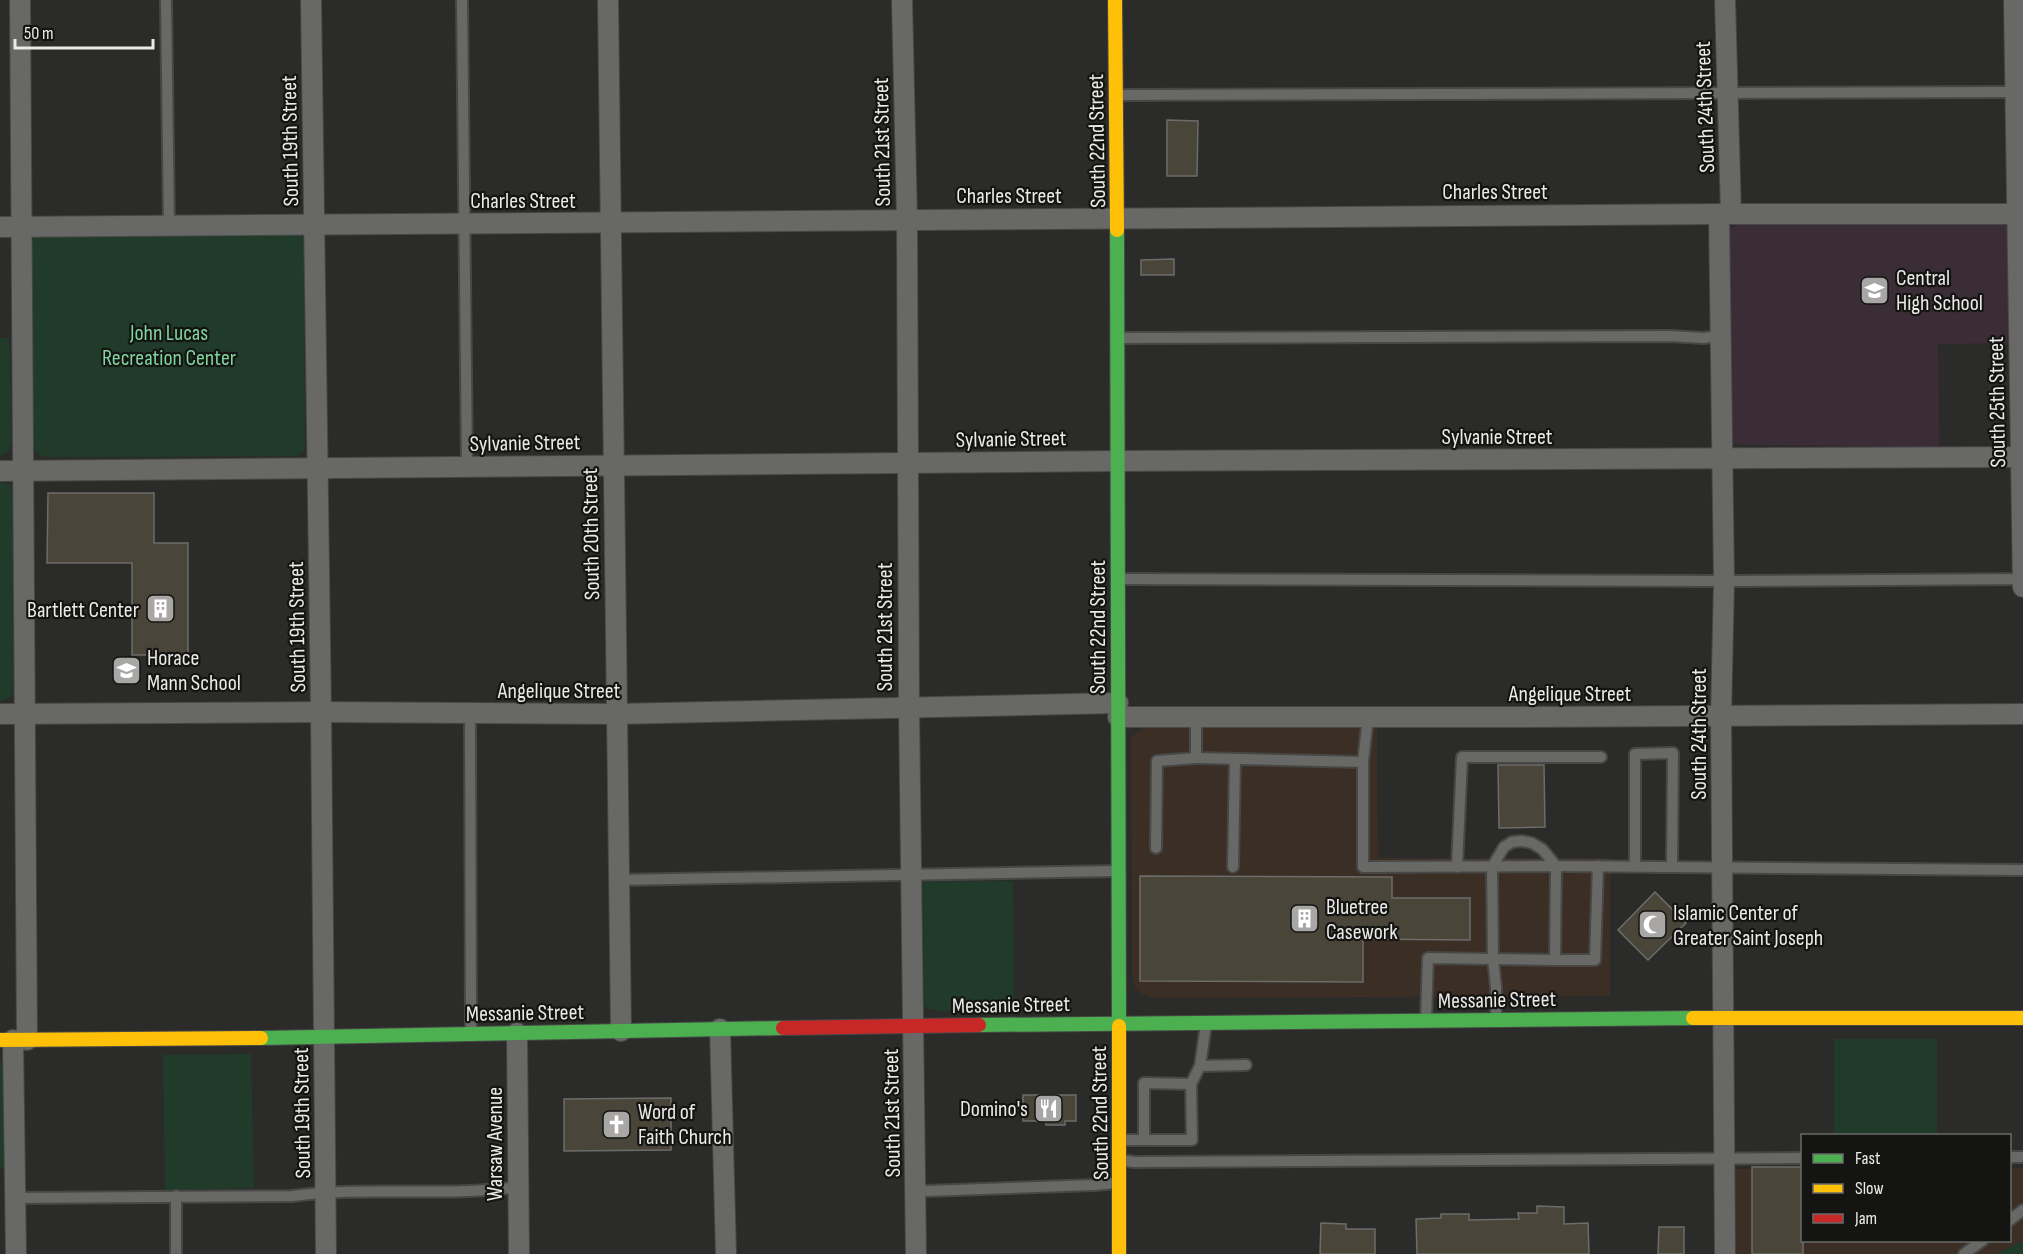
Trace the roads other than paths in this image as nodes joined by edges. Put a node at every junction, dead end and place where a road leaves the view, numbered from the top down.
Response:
1 (20, 0) edge
2 (166, 0) edge
3 (311, 0) edge
4 (462, 0) edge
5 (608, 0) edge
6 (902, 0) edge
7 (1115, 0) edge
8 (1725, 0) edge
9 (2014, 0) edge
10 (2015, 92) junction
11 (1728, 94) junction
12 (1116, 95) junction
13 (1725, 214) junction
14 (2018, 214) junction
15 (1118, 218) junction
16 (907, 220) junction
17 (610, 223) junction
18 (466, 224) junction
19 (314, 225) junction
20 (169, 226) junction
21 (0, 227) edge
22 (22, 227) junction
23 (1720, 336) junction
24 (1118, 338) junction
25 (2022, 457) edge
26 (1722, 459) junction
27 (1117, 461) junction
28 (908, 463) junction
29 (613, 465) junction
30 (467, 466) junction
31 (317, 468) junction
32 (0, 471) edge
33 (24, 471) junction
34 (1118, 579) junction
35 (2023, 579) edge
36 (1724, 581) junction
37 (2023, 587) edge
38 (909, 707) junction
39 (1118, 710) junction
40 (321, 712) junction
41 (27, 713) junction
42 (0, 714) edge
43 (470, 714) junction
44 (616, 714) junction
45 (2023, 714) edge
46 (1721, 716) junction
47 (1196, 717) junction
48 (1368, 717) junction
49 (1601, 757) dead end
50 (1196, 758) junction
51 (1235, 759) junction
52 (1363, 762) junction
53 (1156, 848) dead end
54 (1556, 866) junction
55 (1598, 866) junction
56 (1635, 866) junction
57 (1672, 866) junction
58 (1723, 866) junction
59 (1233, 867) dead end
60 (1457, 867) junction
61 (1492, 867) junction
62 (2023, 870) edge
63 (1119, 871) junction
64 (912, 874) junction
65 (618, 880) junction
66 (1493, 959) junction
67 (1556, 960) junction
68 (1722, 1018) junction
69 (2023, 1018) edge
70 (1496, 1020) junction
71 (1426, 1021) junction
72 (1206, 1023) junction
73 (1119, 1024) junction
74 (914, 1026) junction
75 (720, 1029) junction
76 (621, 1030) junction
77 (517, 1033) junction
78 (471, 1034) junction
79 (324, 1037) junction
80 (14, 1040) edge
81 (1246, 1065) dead end
82 (1200, 1066) junction
83 (1191, 1083) junction
84 (1120, 1140) junction
85 (1144, 1140) junction
86 (1801, 1158) edge
87 (1724, 1159) junction
88 (1120, 1160) junction
89 (1121, 1182) junction
90 (518, 1187) junction
91 (916, 1188) junction
92 (326, 1192) junction
93 (176, 1196) junction
94 (16, 1198) junction
95 (2023, 1210) edge
96 (2011, 1219) edge
97 (1980, 1242) edge
98 (16, 1254) edge
99 (176, 1254) edge
100 (326, 1254) edge
101 (519, 1254) edge
102 (726, 1254) edge
103 (916, 1254) edge
104 (1119, 1254) edge
105 (1725, 1254) edge
106 (1964, 1254) edge

1 - 22 street
2 - 20 lane
3 - 19 street, South 19th Street
4 - 18 lane
5 - 17 street, South 20th Street
6 - 16 street, South 21st Street
7 - 12 street, South 22nd Street
8 - 11 street, South 24th Street
9 - 10 street, South 25th Street
10 - 11 lane
10 - 14 street, South 25th Street
11 - 12 lane
11 - 13 street, South 24th Street
12 - 15 street, South 22nd Street
13 - 14 street, Charles Street
13 - 15 street, Charles Street
13 - 23 street, South 24th Street
14 - 25 street, South 25th Street
15 - 16 street, Charles Street
15 - 24 street, South 22nd Street
16 - 17 street, Charles Street
16 - 28 street, South 21st Street
17 - 18 street, Charles Street
17 - 29 street, South 20th Street
18 - 19 street, Charles Street
18 - 30 lane
19 - 20 street, Charles Street
19 - 31 street, South 19th Street
20 - 22 street, Charles Street
21 - 22 street, Charles Street
22 - 33 street
23 - 24 lane
23 - 26 street, South 24th Street
24 - 27 street, South 22nd Street
25 - 26 street, Sylvanie Street
25 - 35 street, South 25th Street
26 - 27 street, Sylvanie Street
26 - 36 street, South 24th Street
27 - 28 street, Sylvanie Street
27 - 34 street, South 22nd Street
28 - 29 street, Sylvanie Street
28 - 38 street, South 21st Street
29 - 30 street, Sylvanie Street
29 - 44 street, South 20th Street
30 - 31 street, Sylvanie Street
31 - 33 street, Sylvanie Street
31 - 40 street, South 19th Street
32 - 33 street, Sylvanie Street
33 - 41 street
34 - 36 lane
34 - 39 street, South 22nd Street
35 - 36 lane
35 - 37 street, South 25th Street
36 - 46 street, South 24th Street
38 - 39 street, Angelique Street
38 - 44 street, Angelique Street
38 - 64 street, South 21st Street
39 - 47 street, Angelique Street
39 - 63 street, South 22nd Street
40 - 41 street, Angelique Street
40 - 43 street, Angelique Street
40 - 79 street, South 19th Street
41 - 42 street, Angelique Street
41 - 80 street
43 - 44 street, Angelique Street
43 - 78 lane
44 - 65 street, South 20th Street
45 - 46 street, Angelique Street
46 - 48 street, Angelique Street
46 - 58 street, South 24th Street
47 - 48 street, Angelique Street
47 - 50 lane
48 - 52 lane
49 - 60 lane
50 - 51 lane
50 - 53 lane
51 - 52 lane
51 - 59 lane
52 - 60 lane
54 - 55 lane
54 - 61 lane
54 - 61 lane
54 - 67 lane
55 - 56 lane
55 - 67 lane
56 - 57 lane
56 - 57 lane
57 - 58 lane
58 - 62 lane
58 - 68 street, South 24th Street
60 - 61 lane
61 - 66 lane
63 - 64 lane
63 - 73 street, South 22nd Street
64 - 65 lane
64 - 74 street, South 21st Street
65 - 76 street, South 20th Street
66 - 67 lane
66 - 70 lane
66 - 71 lane
68 - 69 street, Messanie Street
68 - 70 street, Messanie Street
68 - 87 street, South 24th Street
70 - 71 street, Messanie Street
71 - 72 street, Messanie Street
72 - 73 street, Messanie Street
72 - 82 lane
73 - 74 street, Messanie Street
73 - 84 street, South 22nd Street
74 - 75 street, Messanie Street
74 - 91 street, South 21st Street
75 - 76 street, Messanie Street
75 - 102 street
76 - 77 street, Messanie Street
77 - 78 street, Messanie Street
77 - 90 street, Warsaw Avenue
78 - 79 street, Messanie Street
79 - 80 street, Messanie Street
79 - 92 street, South 19th Street
80 - 94 street
81 - 82 lane
82 - 83 lane
83 - 85 lane
83 - 85 lane
84 - 85 lane
84 - 88 street, South 22nd Street
86 - 87 lane
87 - 88 lane
87 - 105 street, South 24th Street
88 - 89 street, South 22nd Street
89 - 91 lane
89 - 104 street, South 22nd Street
90 - 92 lane
90 - 101 street, Warsaw Avenue
91 - 103 street, South 21st Street
92 - 93 lane
92 - 100 street, South 19th Street
93 - 94 lane
93 - 99 lane
94 - 98 street
95 - 96 lane
97 - 106 lane

